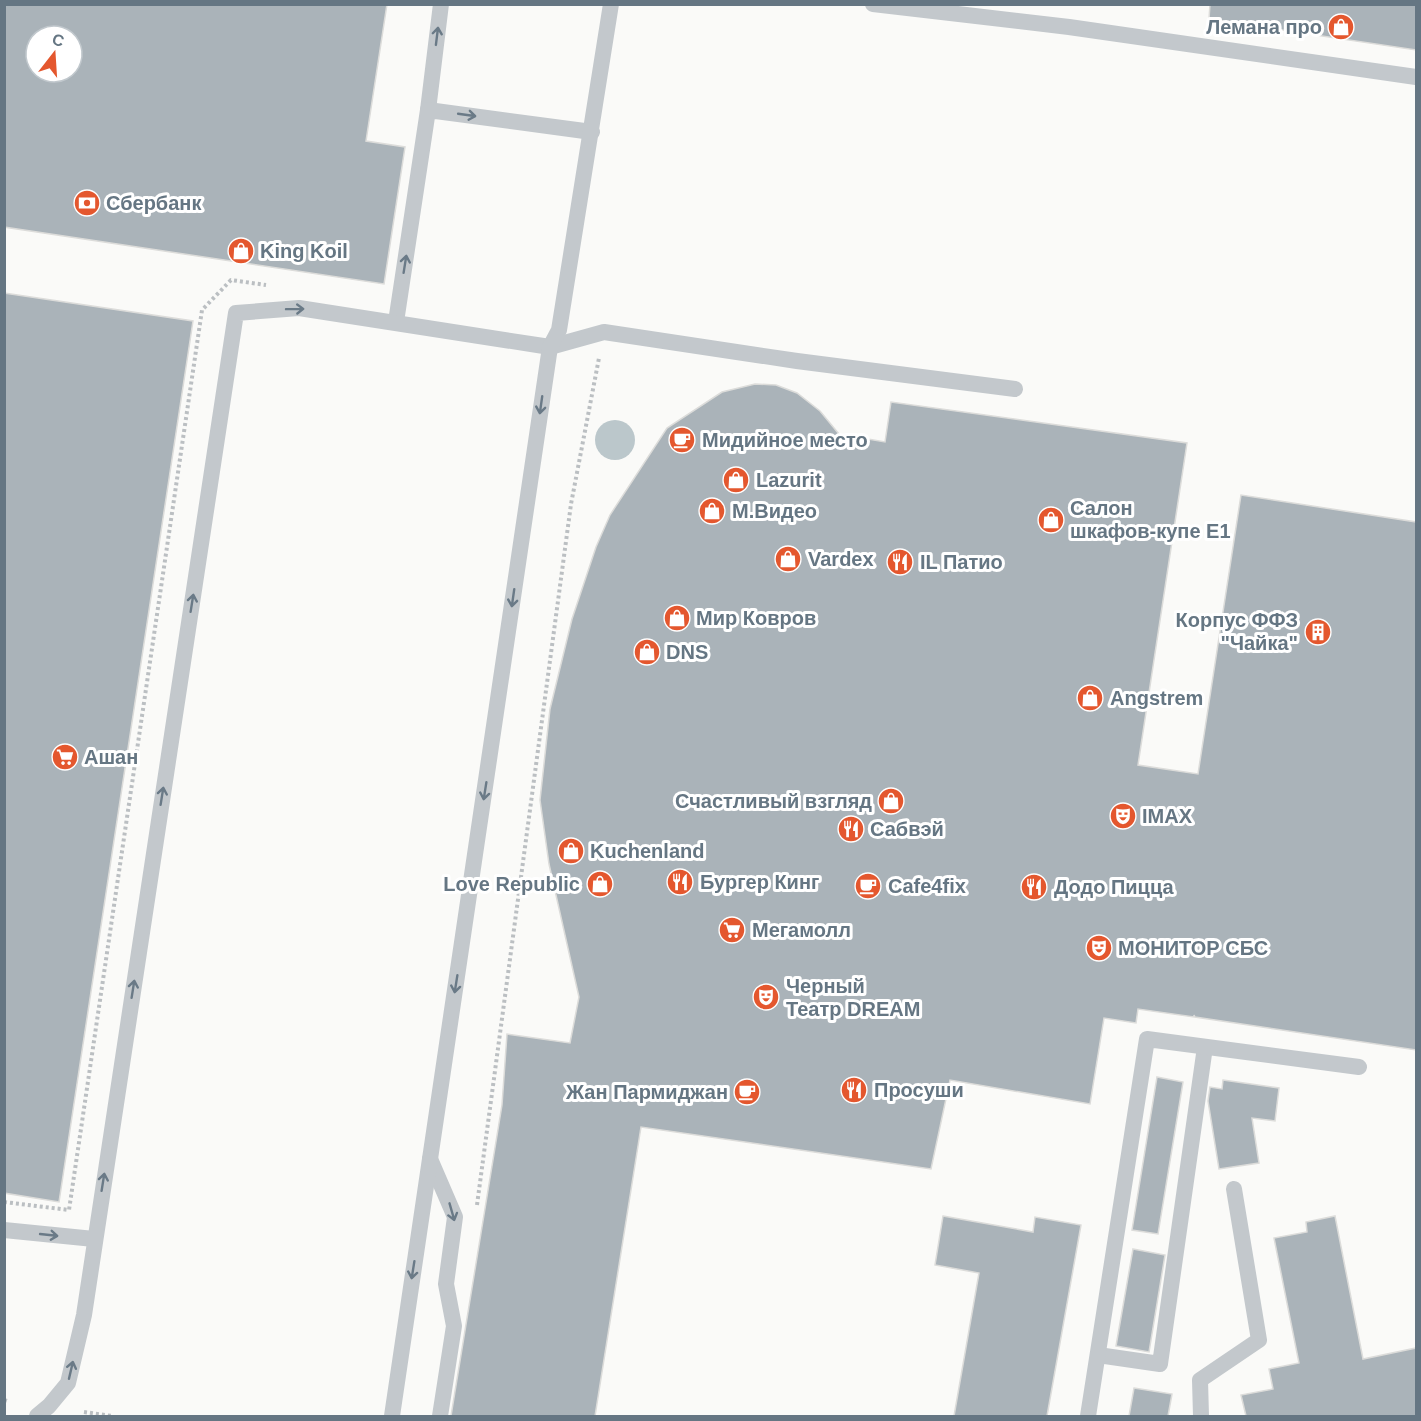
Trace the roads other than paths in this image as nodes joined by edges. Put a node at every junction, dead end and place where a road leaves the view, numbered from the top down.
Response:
1 (441, 4) edge
2 (611, 4) edge
3 (873, 4) edge
4 (1416, 77) edge
5 (428, 110) junction
6 (591, 132) junction
7 (396, 322) junction
8 (550, 347) junction
9 (1015, 389) dead end
10 (1205, 1047) junction
11 (1359, 1067) dead end
12 (430, 1158) junction
13 (1234, 1189) dead end
14 (4, 1230) edge
15 (94, 1239) junction
16 (1098, 1355) junction
17 (37, 1416) edge
18 (392, 1416) edge
19 (440, 1416) edge
20 (1088, 1416) edge
21 (1201, 1416) edge

5 -> 1 lane
2 - 6 lane
3 - 4 lane
5 -> 6 lane
7 -> 5 lane
6 - 8 lane
7 - 8 lane
15 -> 7 lane
8 - 9 lane
8 -> 12 lane
10 - 11 lane
10 - 16 lane
10 - 16 lane
12 -> 18 lane
12 -> 19 lane
13 - 21 lane
14 -> 15 lane
17 -> 15 lane
16 - 20 lane

